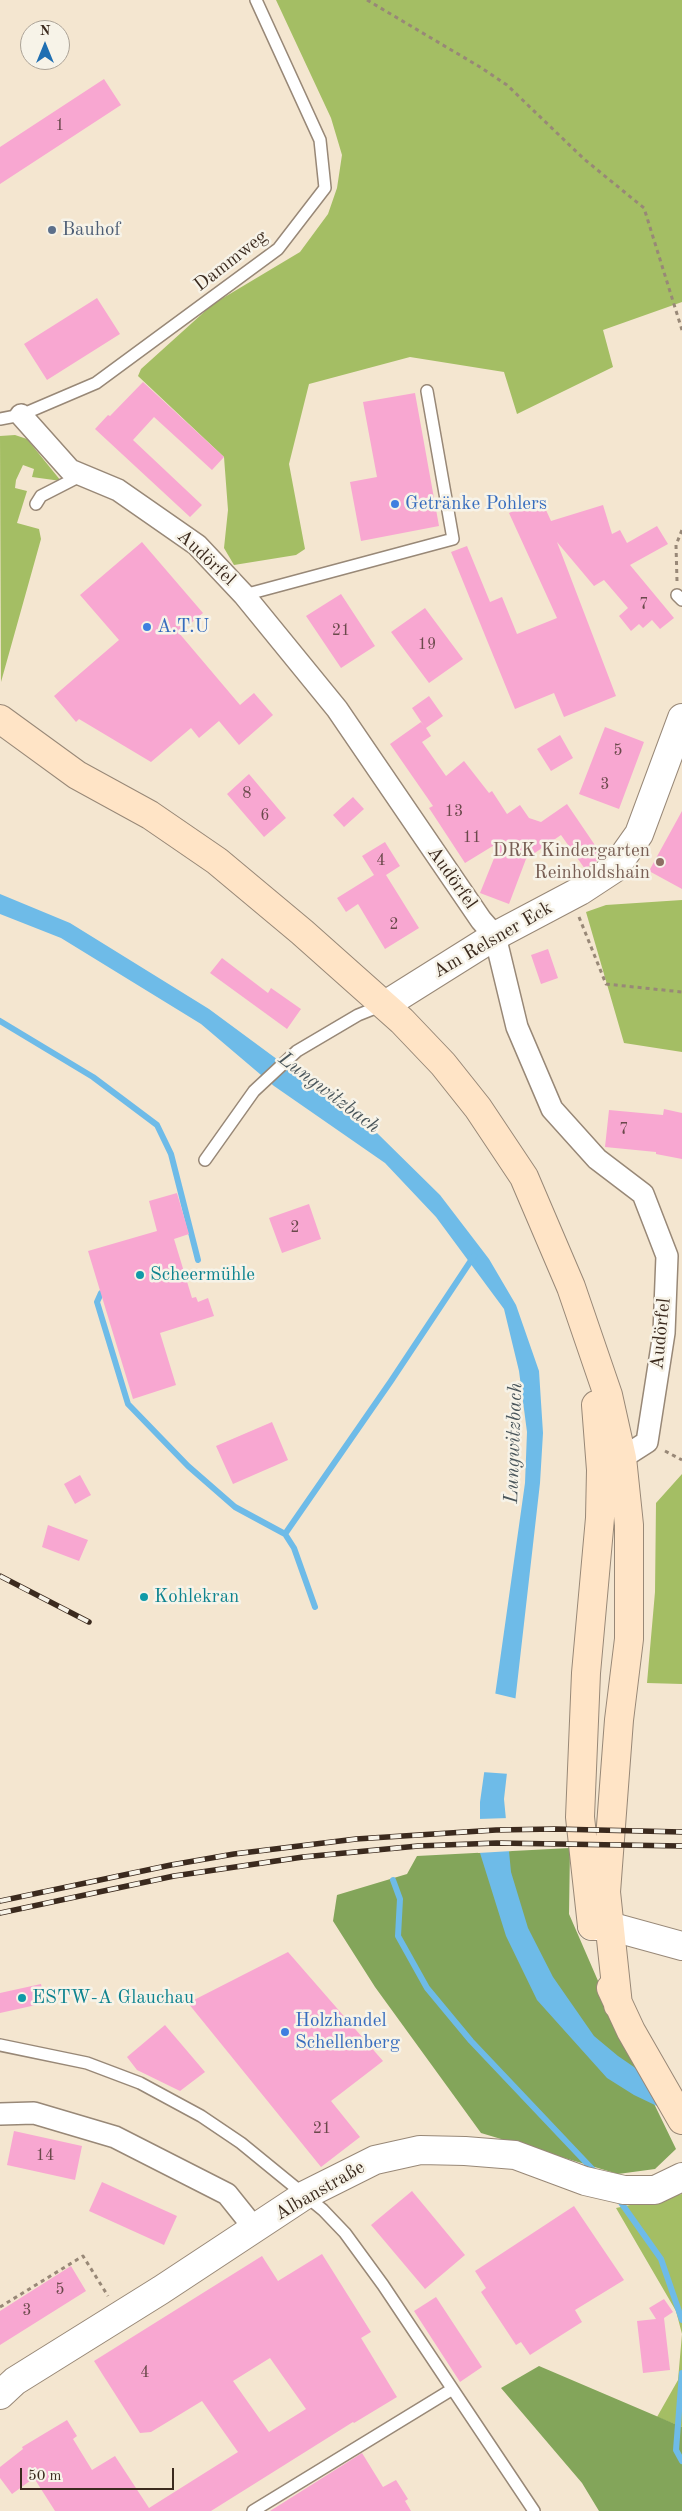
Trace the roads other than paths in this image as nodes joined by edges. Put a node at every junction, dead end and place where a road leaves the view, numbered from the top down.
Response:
1 (256, 0) edge
2 (427, 391) dead end
3 (21, 415) junction
4 (0, 420) edge
5 (82, 475) junction
6 (36, 504) dead end
7 (244, 595) junction
8 (0, 718) edge
9 (682, 718) edge
10 (495, 936) junction
11 (384, 1005) junction
12 (205, 1160) dead end
13 (587, 1334) junction
14 (622, 1458) junction
15 (601, 1926) junction
16 (682, 1946) edge
17 (0, 2045) edge
18 (0, 2114) edge
19 (682, 2120) edge
20 (682, 2177) edge
21 (305, 2194) junction
22 (255, 2229) junction
23 (451, 2390) junction
24 (0, 2395) edge
25 (253, 2511) edge
26 (534, 2511) edge

1 - 3 lane, Dammweg
2 - 7 lane
3 - 4 lane
3 - 5 street, Audörfel
5 - 6 lane
5 - 7 street, Audörfel
7 - 10 street, Audörfel
8 - 11 main road
9 - 10 street, Am Relsner Eck
10 - 11 street, Am Relsner Eck
10 - 14 street, Audörfel
11 - 12 lane
11 - 13 main road
13 - 14 main road
13 - 15 main road
14 - 15 main road
15 - 16 street
15 - 19 main road
17 - 21 lane
18 - 22 street
20 - 21 street, Albanstraße
21 - 22 street, Albanstraße
21 - 23 lane
22 - 24 street, Albanstraße
23 - 25 lane
23 - 26 lane

